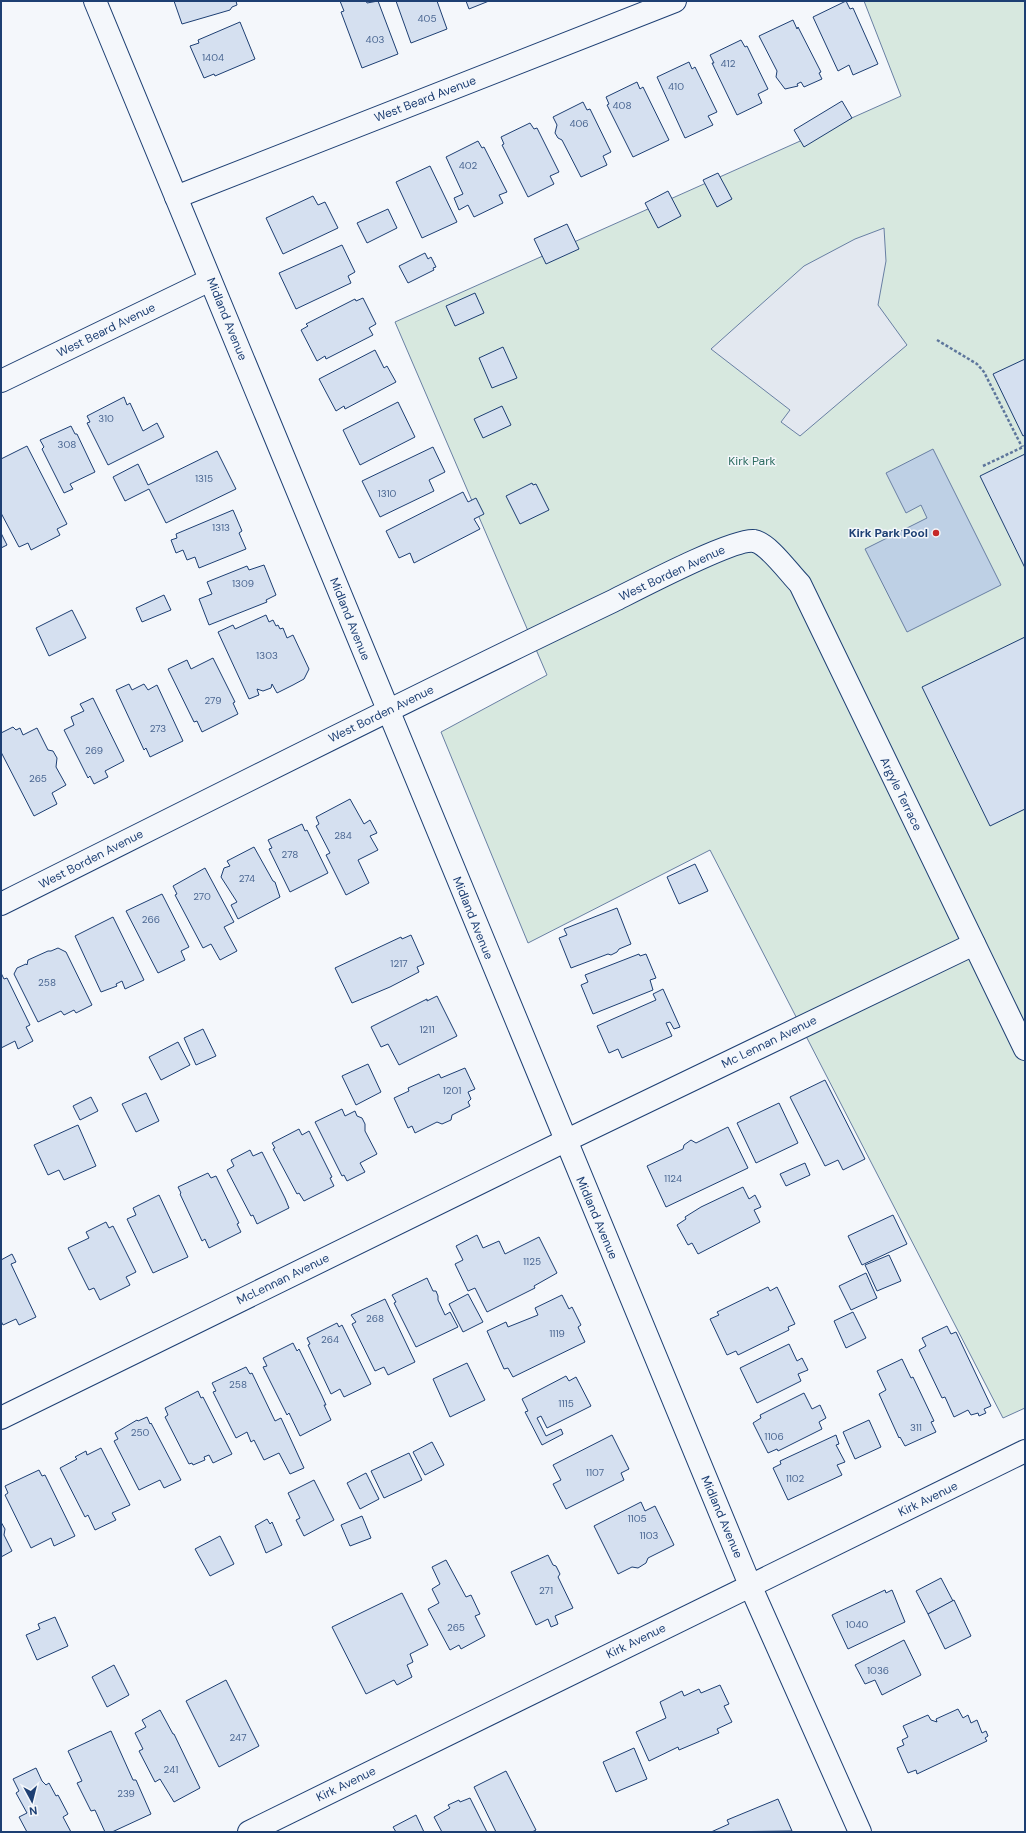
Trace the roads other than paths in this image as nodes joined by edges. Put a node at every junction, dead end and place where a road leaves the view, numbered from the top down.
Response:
1 (95, 1) edge
2 (675, 1) edge
3 (176, 197) junction
4 (210, 280) junction
5 (1, 381) edge
6 (765, 546) joint
7 (387, 710) junction
8 (1, 904) edge
9 (974, 944) junction
10 (1025, 1049) edge
11 (565, 1141) junction
12 (1, 1418) edge
13 (1025, 1451) edge
14 (750, 1585) junction
15 (249, 1832) edge
16 (860, 1832) edge

1 - 3 street, Midland Avenue
2 - 3 street, West Beard Avenue
3 - 4 street, Midland Avenue
4 - 5 street, West Beard Avenue
4 - 7 street, Midland Avenue
6 - 7 street, West Borden Avenue
6 - 9 street, Argyle Terrace
7 - 8 street, West Borden Avenue
7 - 11 street, Midland Avenue
9 - 10 street, Argyle Terrace
9 - 11 street, Mc Lennan Avenue
11 - 12 street, McLennan Avenue
11 - 14 street, Midland Avenue
13 - 14 street, Kirk Avenue
14 - 15 street, Kirk Avenue
14 - 16 street, Midland Avenue

